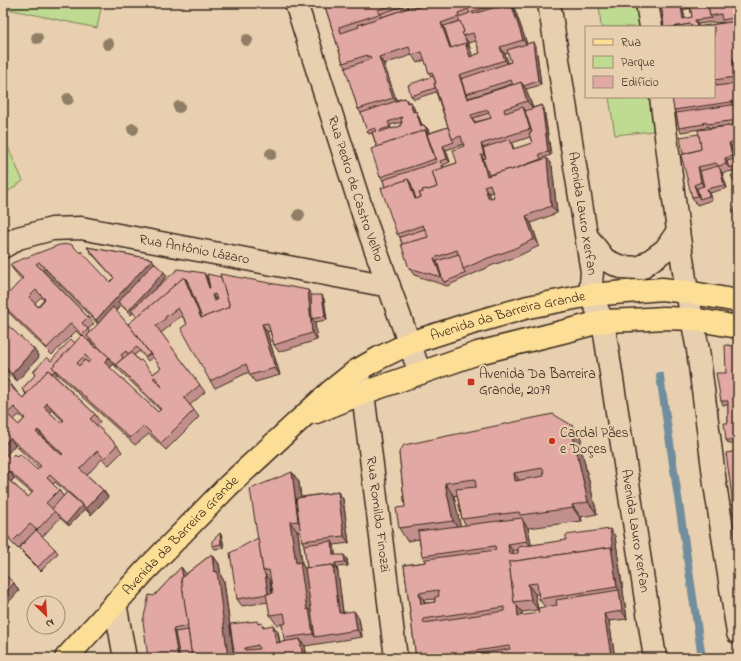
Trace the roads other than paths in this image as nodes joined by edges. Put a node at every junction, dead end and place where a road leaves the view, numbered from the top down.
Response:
1 (296, 3) edge
2 (549, 3) edge
3 (647, 3) edge
4 (651, 26) edge
5 (661, 98) edge
6 (678, 230) junction
7 (587, 237) junction
8 (3, 247) edge
9 (389, 286) junction
10 (687, 292) junction
11 (590, 295) junction
12 (738, 300) edge
13 (693, 319) junction
14 (602, 321) junction
15 (738, 327) edge
16 (410, 343) junction
17 (356, 371) junction
18 (420, 373) junction
19 (363, 393) junction
20 (301, 418) junction
21 (115, 603) junction
22 (738, 633) edge
23 (66, 658) edge
24 (125, 658) edge
25 (396, 658) edge
26 (655, 658) edge

1 - 9 street, Rua Pedro de Castro Velho
2 - 7 street, Avenida Lauro Xerfan
3 - 4 street
5 - 6 street
6 - 7 street
6 - 10 street
7 - 11 street, Avenida Lauro Xerfan
8 - 9 street, Rua Antônio Lázaro
9 - 16 street, Rua Pedro de Castro Velho
10 - 11 main road, Avenida da Barreira Grande
10 - 12 main road, Avenida da Barreira Grande
10 - 13 street
11 - 14 street, Avenida Lauro Xerfan
11 - 16 main road, Avenida da Barreira Grande
13 - 14 main road, Avenida da Barreira Grande
13 - 15 main road, Avenida da Barreira Grande
13 - 22 street
14 - 18 main road, Avenida da Barreira Grande
14 - 26 street, Avenida Lauro Xerfan
16 - 17 main road, Avenida da Barreira Grande
16 - 18 street, Rua Pedro de Castro Velho
17 - 19 street, Rua Romildo Finozzi
17 - 20 main road, Avenida da Barreira Grande
18 - 19 main road, Avenida da Barreira Grande
19 - 20 main road, Avenida da Barreira Grande
19 - 25 street, Rua Romildo Finozzi
20 - 21 main road, Avenida da Barreira Grande
21 - 23 main road, Avenida da Barreira Grande
21 - 24 street

